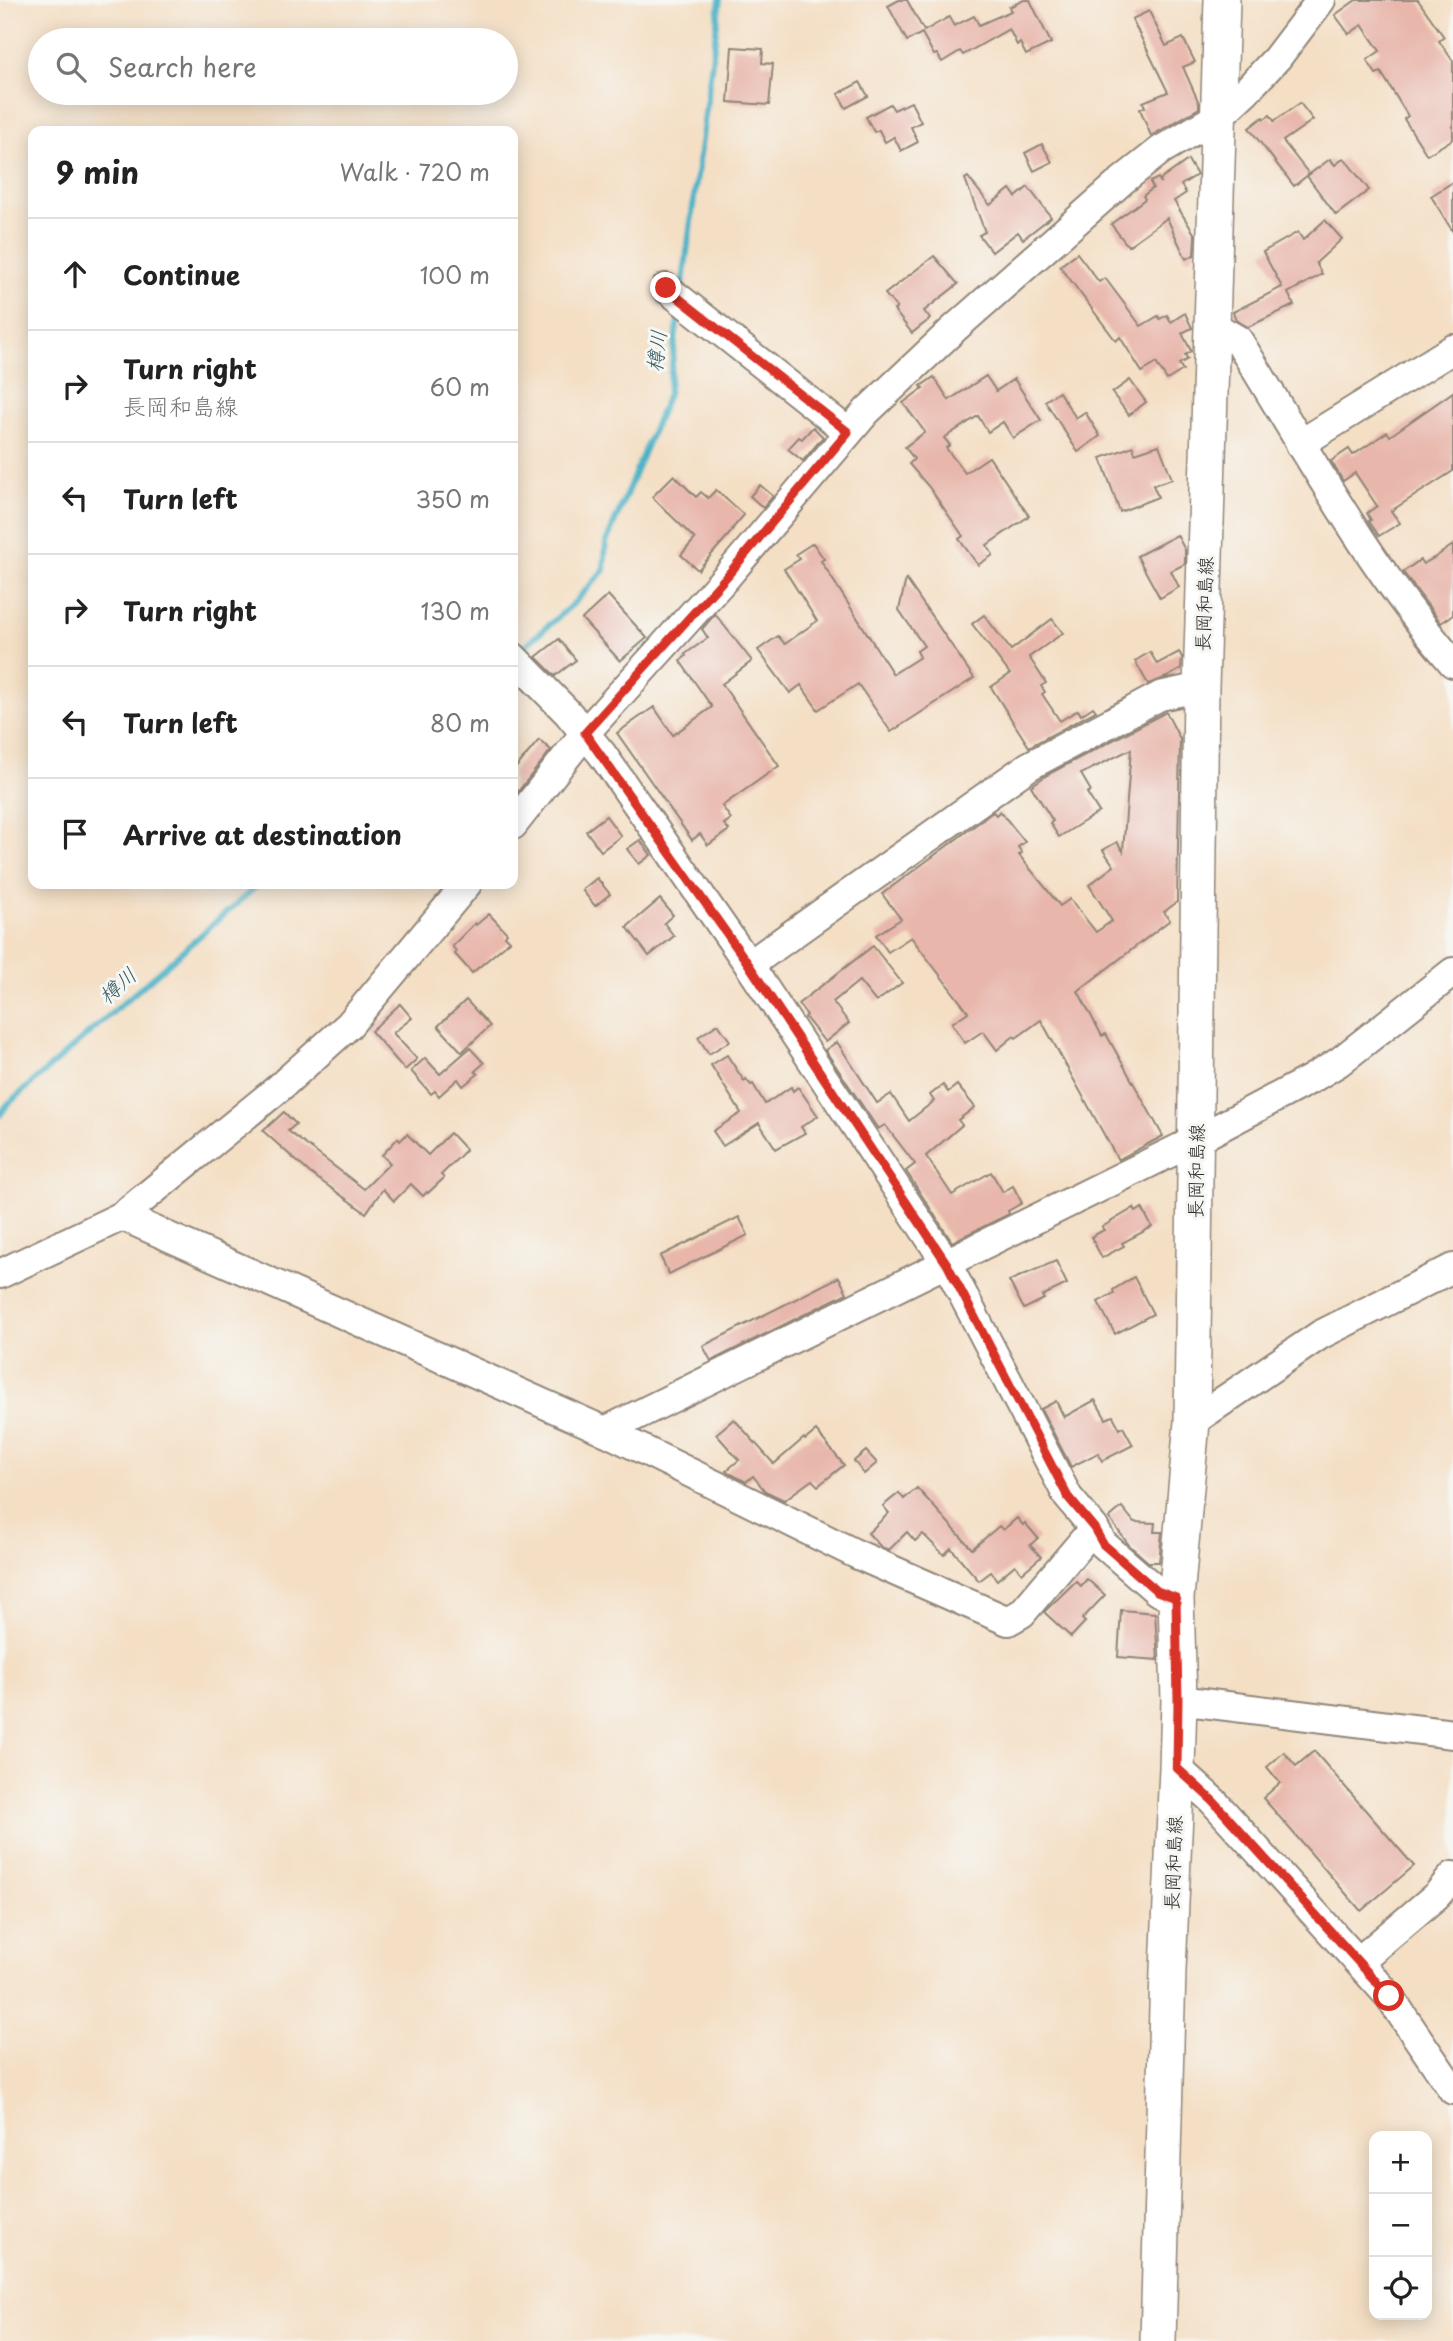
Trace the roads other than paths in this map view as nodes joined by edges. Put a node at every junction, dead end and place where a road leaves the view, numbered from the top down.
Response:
1 (1222, 0) edge
2 (1321, 0) edge
3 (1220, 115) junction
4 (671, 292) dead end
5 (1212, 325) junction
6 (1453, 349) edge
7 (848, 432) junction
8 (1300, 443) junction
9 (518, 662) edge
10 (1453, 663) edge
11 (1201, 687) junction
12 (585, 733) junction
13 (518, 819) edge
14 (463, 889) edge
15 (749, 965) junction
16 (1453, 972) edge
17 (1196, 1140) junction
18 (122, 1216) junction
19 (947, 1264) junction
20 (1453, 1268) edge
21 (0, 1273) edge
22 (1192, 1422) junction
23 (604, 1431) junction
24 (1094, 1528) junction
25 (1176, 1598) junction
26 (1178, 1700) junction
27 (1453, 1734) edge
28 (1177, 1768) junction
29 (1453, 1876) edge
30 (1359, 1961) junction
31 (1453, 2090) edge
32 (1158, 2341) edge

1 - 3 main road, 長岡和島線
2 - 3 street
3 - 5 main road, 長岡和島線
3 - 7 street
4 - 7 street
5 - 8 street
5 - 11 main road, 長岡和島線
6 - 8 street
7 - 12 street
8 - 10 street
9 - 12 street
11 - 15 street
11 - 17 main road, 長岡和島線
12 - 13 street
12 - 15 street
14 - 18 street
15 - 19 street
16 - 17 street
17 - 19 street
17 - 22 main road, 長岡和島線
18 - 21 street
18 - 23 street
19 - 23 street
19 - 24 street
20 - 22 street
22 - 25 main road, 長岡和島線
23 - 24 street
24 - 25 street
25 - 26 main road, 長岡和島線
26 - 27 street
26 - 28 main road, 長岡和島線
28 - 30 street
28 - 32 main road, 長岡和島線
29 - 30 street
30 - 31 street

